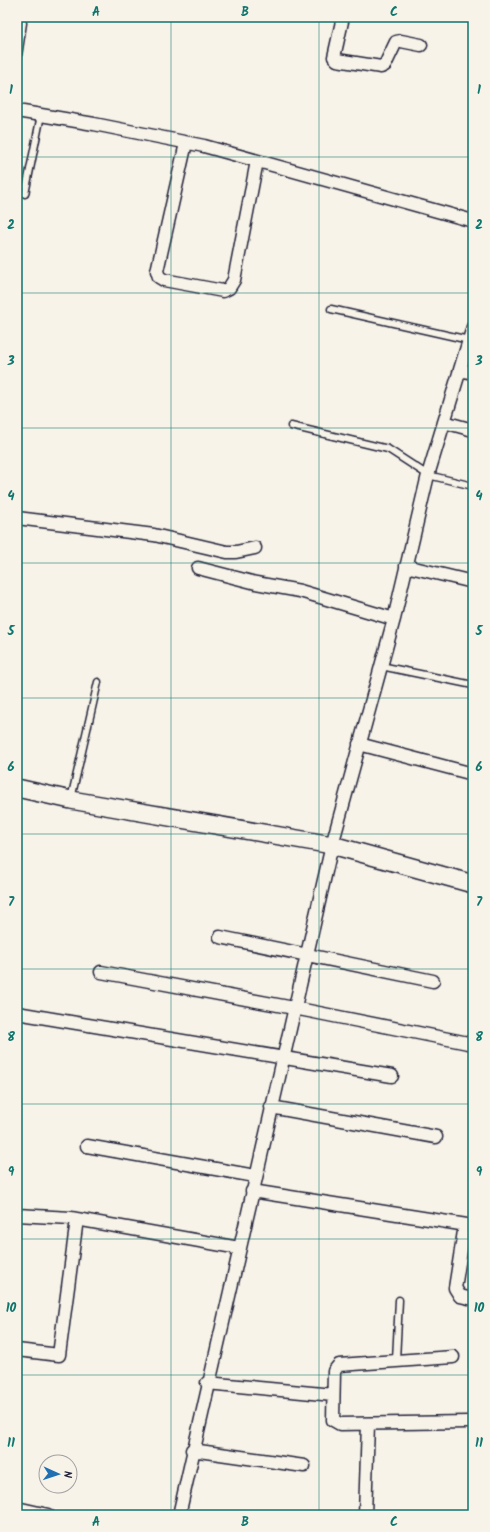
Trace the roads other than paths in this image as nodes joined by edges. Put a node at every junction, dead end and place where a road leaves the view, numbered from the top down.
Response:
1 (343, 17) edge
2 (23, 23) dead end
3 (421, 45) dead end
4 (17, 64) edge
5 (17, 110) edge
6 (42, 115) junction
7 (186, 143) junction
8 (257, 161) junction
9 (25, 194) dead end
10 (473, 220) edge
11 (331, 309) dead end
12 (473, 327) edge
13 (469, 340) junction
14 (460, 370) junction
15 (473, 373) edge
16 (444, 422) junction
17 (291, 426) dead end
18 (473, 430) edge
19 (428, 475) junction
20 (473, 486) edge
21 (17, 518) edge
22 (256, 548) dead end
23 (406, 566) junction
24 (198, 568) dead end
25 (473, 582) edge
26 (394, 619) junction
27 (380, 666) junction
28 (98, 682) dead end
29 (473, 685) edge
30 (359, 744) junction
31 (473, 774) edge
32 (17, 788) edge
33 (70, 800) junction
34 (332, 846) junction
35 (473, 884) edge
36 (220, 936) dead end
37 (306, 955) junction
38 (101, 972) dead end
39 (433, 981) dead end
40 (294, 1008) junction
41 (17, 1013) edge
42 (473, 1044) edge
43 (283, 1057) junction
44 (392, 1076) dead end
45 (271, 1107) junction
46 (436, 1137) dead end
47 (87, 1146) dead end
48 (255, 1176) junction
49 (252, 1191) junction
50 (17, 1215) edge
51 (77, 1219) junction
52 (469, 1226) edge
53 (239, 1248) junction
54 (473, 1299) edge
55 (399, 1300) dead end
56 (17, 1350) edge
57 (453, 1357) dead end
58 (396, 1360) junction
59 (208, 1384) junction
60 (333, 1394) junction
61 (468, 1422) dead end
62 (368, 1424) junction
63 (192, 1450) junction
64 (304, 1466) dead end
65 (17, 1508) edge
66 (48, 1515) edge
67 (178, 1515) edge
68 (365, 1515) edge

1 - 3 street
2 - 4 lane
5 - 6 street
6 - 7 street
6 - 9 lane
7 - 8 street
7 - 8 street
8 - 10 street
11 - 13 lane
12 - 13 street
13 - 14 street
14 - 15 street
14 - 16 street
16 - 18 street
16 - 19 street
17 - 19 lane
19 - 20 lane
19 - 23 street
21 - 22 street
23 - 25 street
23 - 26 street
24 - 26 street
26 - 27 street
27 - 29 lane
27 - 30 street
28 - 33 lane
30 - 31 street
30 - 34 street
32 - 33 main road
33 - 34 main road
34 - 35 main road
34 - 37 street
36 - 37 street
37 - 39 street
37 - 40 street
38 - 40 street
40 - 42 street
40 - 43 street
41 - 43 street
43 - 44 street
43 - 45 street
45 - 46 street
45 - 48 street
47 - 48 street
48 - 49 street
49 - 52 street
49 - 53 street
50 - 51 street
51 - 53 street
51 - 56 street
52 - 54 street
53 - 59 street
55 - 58 lane
57 - 58 street
58 - 60 street
59 - 60 street
59 - 63 street
60 - 62 street
61 - 62 street
62 - 68 street
63 - 64 street
63 - 67 street
65 - 66 street

